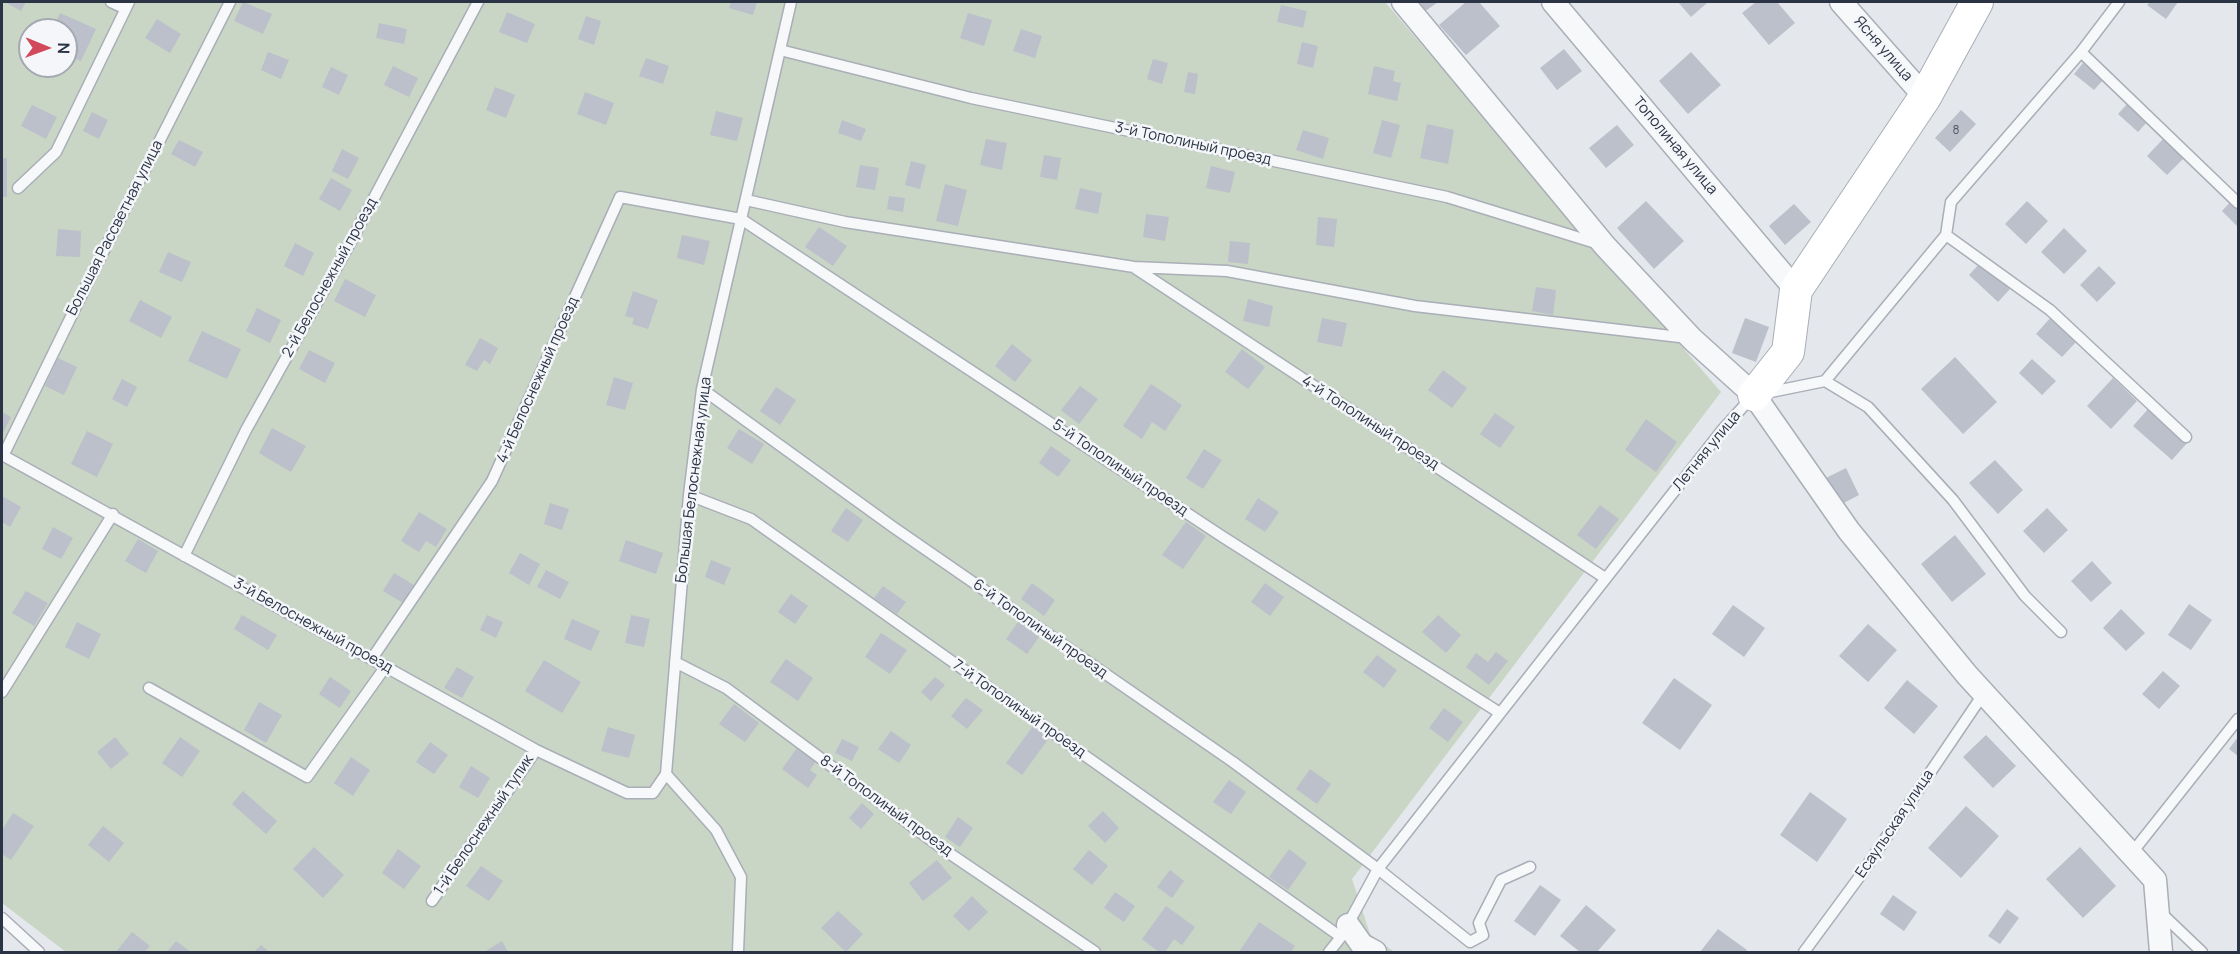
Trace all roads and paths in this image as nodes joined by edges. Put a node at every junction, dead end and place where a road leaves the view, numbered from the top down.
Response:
1 (111, 2) edge
2 (231, 2) edge
3 (478, 2) edge
4 (791, 2) edge
5 (1402, 2) edge
6 (1553, 2) edge
7 (1841, 2) edge
8 (1977, 2) edge
9 (2120, 2) edge
10 (126, 5) edge
11 (780, 50) junction
12 (2080, 52) junction
13 (1925, 97) junction
14 (18, 188) dead end
15 (746, 200) junction
16 (2238, 203) edge
17 (741, 219) junction
18 (1946, 235) junction
19 (1605, 246) junction
20 (1134, 267) junction
21 (1796, 290) junction
22 (1692, 339) junction
23 (1825, 381) junction
24 (702, 389) junction
25 (1754, 395) junction
26 (2186, 437) dead end
27 (2, 455) edge
28 (689, 495) junction
29 (113, 514) junction
30 (184, 556) junction
31 (1605, 578) junction
32 (2061, 632) dead end
33 (373, 657) junction
34 (675, 662) junction
35 (386, 666) junction
36 (149, 688) dead end
37 (2, 692) edge
38 (1983, 693) junction
39 (1500, 713) junction
40 (2238, 719) edge
41 (536, 750) junction
42 (666, 774) junction
43 (2131, 854) junction
44 (1530, 867) dead end
45 (1378, 869) junction
46 (432, 901) dead end
47 (2157, 909) junction
48 (2, 918) edge
49 (1345, 931) junction
50 (39, 952) edge
51 (738, 952) edge
52 (1095, 952) edge
53 (1329, 952) edge
54 (1375, 952) edge
55 (1804, 952) edge
56 (2161, 952) edge
57 (2202, 952) edge

1 - 10 lane
2 - 27 lane, Большая Рассветная улица
3 - 30 lane, 2-й Белоснежный проезд
4 - 11 lane, Большая Белоснежная улица
5 - 19 street
6 - 21 street, Тополиная улица
7 - 13 street, Ясня улица
8 - 13 street, Летняя улица
9 - 12 lane
10 - 14 lane
11 - 15 lane, Большая Белоснежная улица
11 - 19 lane, 3-й Тополиный проезд
12 - 16 lane
12 - 18 lane
13 - 21 street, Летняя улица
15 - 17 lane, Большая Белоснежная улица
15 - 20 lane
17 - 24 lane, Большая Белоснежная улица
17 - 33 lane, 4-й Белоснежный проезд
17 - 39 lane, 5-й Тополиный проезд
18 - 23 lane
18 - 26 lane
19 - 22 street
20 - 22 lane
20 - 31 lane, 4-й Тополиный проезд
21 - 25 street, Летняя улица
22 - 25 street
23 - 25 lane
23 - 32 lane
24 - 28 lane, Большая Белоснежная улица
24 - 45 lane, 6-й Тополиный проезд
25 - 31 lane, Летняя улица
25 - 38 street
27 - 29 lane, 3-й Белоснежный проезд
28 - 34 lane, Большая Белоснежная улица
28 - 49 lane, 7-й Тополиный проезд
29 - 30 lane, 3-й Белоснежный проезд
29 - 37 lane
30 - 33 lane, 3-й Белоснежный проезд
31 - 39 lane, Летняя улица
33 - 35 lane, 3-й Белоснежный проезд
34 - 42 lane, Большая Белоснежная улица
34 - 52 lane, 8-й Тополиный проезд
35 - 36 lane
35 - 41 lane, 3-й Белоснежный проезд
38 - 43 street
38 - 55 lane, Есаульская улица
39 - 45 lane, Летняя улица
40 - 43 lane
41 - 42 lane, 3-й Белоснежный проезд
41 - 46 lane, 1-й Белоснежный тупик
42 - 51 lane
43 - 47 street
44 - 45 lane, 6-й Тополиный проезд
45 - 49 lane, Летняя улица
47 - 56 street
47 - 57 lane
48 - 50 lane
49 - 53 lane, Летняя улица
49 - 54 street

